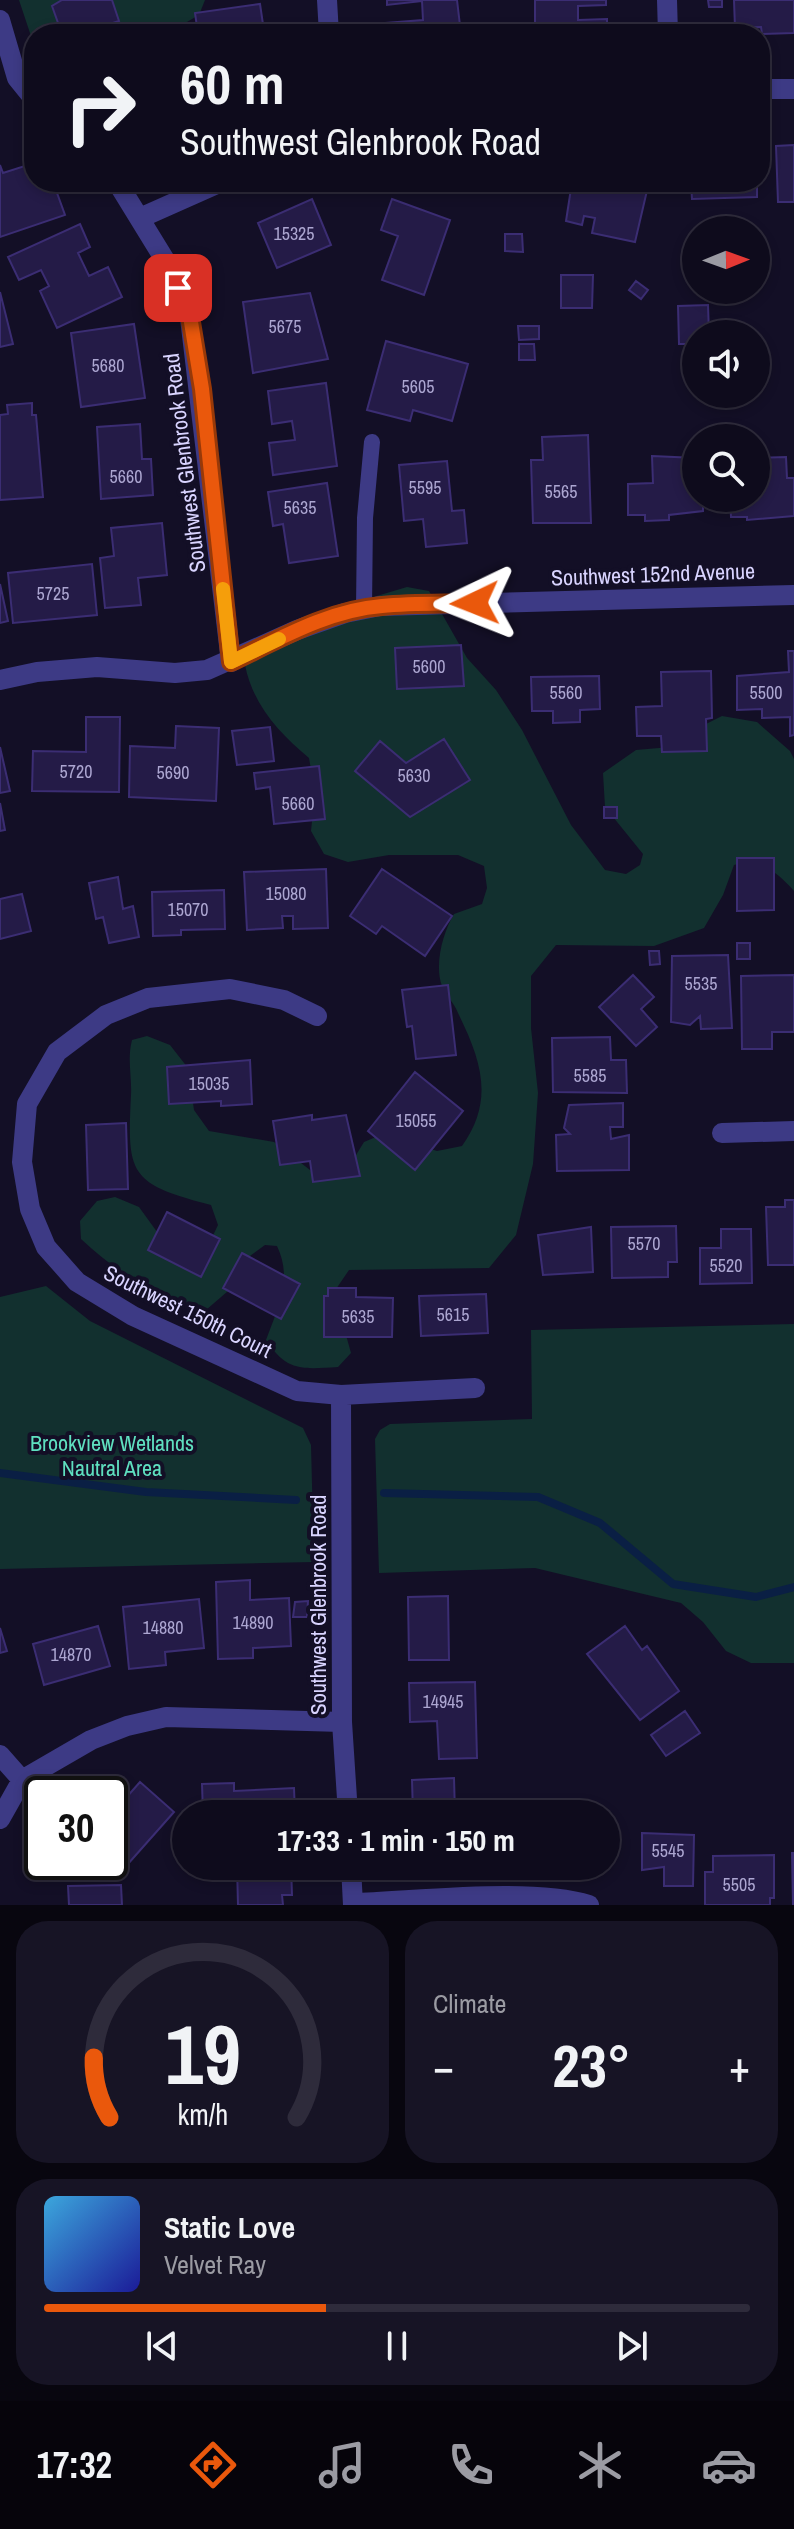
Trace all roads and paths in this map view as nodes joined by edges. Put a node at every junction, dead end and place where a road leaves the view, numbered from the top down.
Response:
1 (327, 0) edge
2 (667, 0) edge
3 (0, 20) edge
4 (328, 24) edge
5 (668, 24) edge
6 (9, 82) edge
7 (770, 89) edge
8 (794, 89) edge
9 (123, 192) edge
10 (198, 192) edge
11 (140, 218) junction
12 (372, 442) dead end
13 (794, 595) edge
14 (364, 609) junction
15 (231, 662) junction
16 (0, 680) edge
17 (317, 1016) dead end
18 (794, 1131) edge
19 (722, 1133) dead end
20 (475, 1388) dead end
21 (341, 1395) junction
22 (342, 1722) junction
23 (0, 1755) edge
24 (22, 1780) junction
25 (347, 1800) edge
26 (0, 1819) edge
27 (352, 1880) edge
28 (353, 1904) edge
29 (589, 1905) edge

1 - 4 street
2 - 5 street
3 - 6 street
7 - 8 street
9 - 11 street, Southwest Glenbrook Road
10 - 11 street
11 - 15 street, Southwest Glenbrook Road
12 - 14 lane
13 - 14 street, Southwest 152nd Avenue
14 - 15 street, Southwest 152nd Avenue
15 - 16 street, Southwest 152nd Avenue
17 - 21 street, Southwest 150th Court
18 - 19 street
20 - 21 street, Southwest 150th Court
21 - 22 street, Southwest Glenbrook Road
22 - 24 street
22 - 25 street, Southwest Glenbrook Road
23 - 24 street
24 - 26 street
27 - 28 street
28 - 29 street

